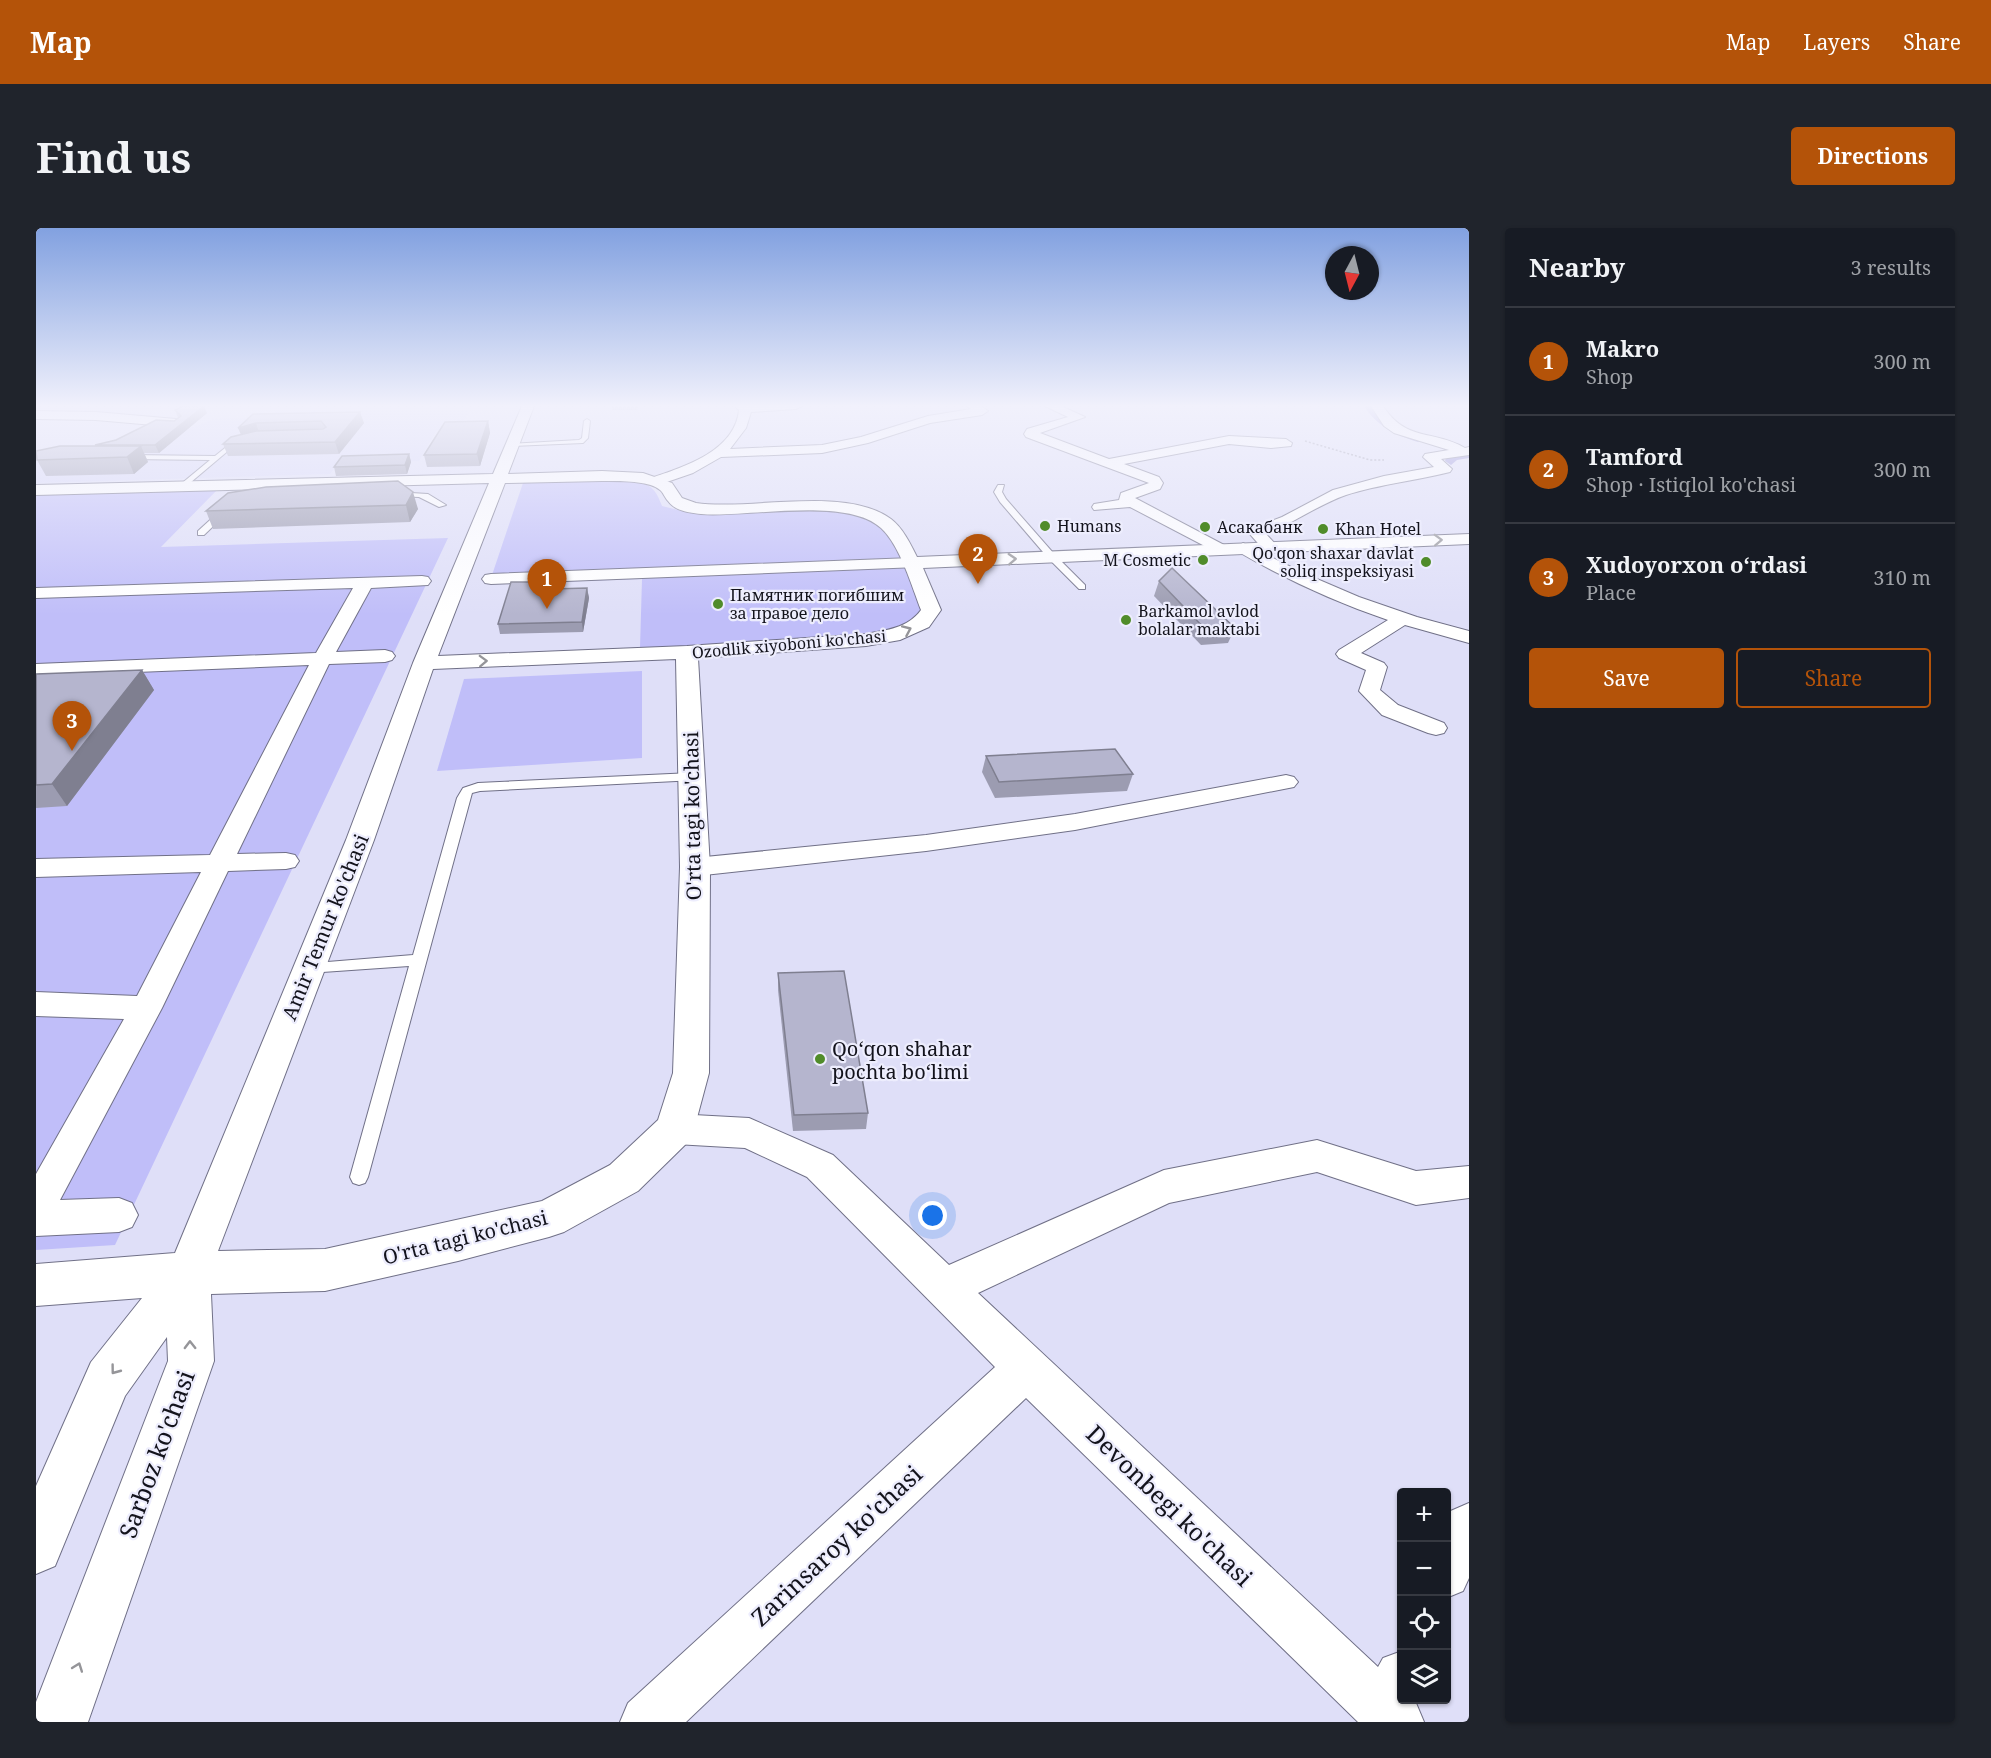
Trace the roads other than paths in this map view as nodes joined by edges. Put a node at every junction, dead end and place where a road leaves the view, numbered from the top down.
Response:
1 (196, 476) edge
2 (672, 476) edge
3 (1139, 476) edge
4 (1408, 476) edge
5 (498, 478) junction
6 (657, 481) junction
7 (184, 486) junction
8 (1001, 487) dead end
9 (36, 490) edge
10 (383, 494) edge
11 (1133, 502) junction
12 (233, 505) edge
13 (442, 505) dead end
14 (1099, 507) dead end
15 (201, 533) dead end
16 (1469, 539) edge
17 (1270, 547) junction
18 (1243, 548) junction
19 (1220, 549) junction
20 (1052, 557) junction
21 (912, 563) junction
22 (491, 579) dead end
23 (422, 581) dead end
24 (365, 583) junction
25 (1082, 587) dead end
26 (36, 593) edge
27 (1402, 620) junction
28 (1469, 637) edge
29 (687, 652) junction
30 (384, 656) dead end
31 (322, 659) junction
32 (424, 663) junction
33 (36, 670) edge
34 (1436, 728) dead end
35 (692, 777) junction
36 (1286, 782) dead end
37 (286, 861) dead end
38 (218, 864) junction
39 (695, 867) junction
40 (36, 868) edge
41 (418, 960) junction
42 (308, 968) junction
43 (36, 1004) edge
44 (146, 1008) junction
45 (675, 1129) junction
46 (359, 1177) dead end
47 (1469, 1182) edge
48 (36, 1209) edge
49 (119, 1215) dead end
50 (36, 1219) edge
51 (188, 1273) junction
52 (36, 1285) edge
53 (944, 1288) junction
54 (1026, 1368) junction
55 (1469, 1527) edge
56 (1451, 1543) edge
57 (36, 1546) edge
58 (1394, 1702) edge
59 (58, 1722) edge
60 (647, 1722) edge

1 - 7 lane
2 - 6 street
3 - 11 street
4 - 17 street
5 - 6 main road
5 - 7 main road
5 - 32 main road, Amir Temur ko'chasi
6 - 21 main road, Ozodlik xiyoboni ko'chasi
7 - 9 main road
8 - 20 lane
10 - 13 lane
11 - 14 street
11 - 19 street
12 - 15 lane
17 -> 16 main road
17 - 18 main road
18 - 19 main road
18 - 27 street
19 - 20 main road
21 -> 20 main road
20 - 25 lane
21 - 22 street
29 -> 21 main road, Ozodlik xiyoboni ko'chasi
23 - 24 street
24 - 26 street
24 - 31 street
27 - 28 street
27 - 34 street
32 -> 29 main road, Ozodlik xiyoboni ko'chasi
29 - 35 main road, O'rta tagi ko'chasi
30 - 31 street
31 - 33 street
31 - 38 street
32 - 42 main road, Amir Temur ko'chasi
35 - 39 main road, O'rta tagi ko'chasi
35 - 41 lane
36 - 39 street
37 - 38 street
38 - 40 street
38 - 44 street
39 - 45 main road, O'rta tagi ko'chasi
41 - 42 lane
41 - 46 lane
42 - 51 main road, Amir Temur ko'chasi
43 - 44 street
44 - 48 street
45 - 51 main road, O'rta tagi ko'chasi
45 - 53 street, Devonbegi ko'chasi
47 - 53 street
49 - 50 street
51 - 52 main road, O'rta tagi ko'chasi
51 -> 57 main road
59 -> 51 main road, Sarboz ko'chasi
53 - 54 street, Devonbegi ko'chasi
54 - 58 street, Devonbegi ko'chasi
54 - 60 street, Zarinsaroy ko'chasi
55 - 56 street

